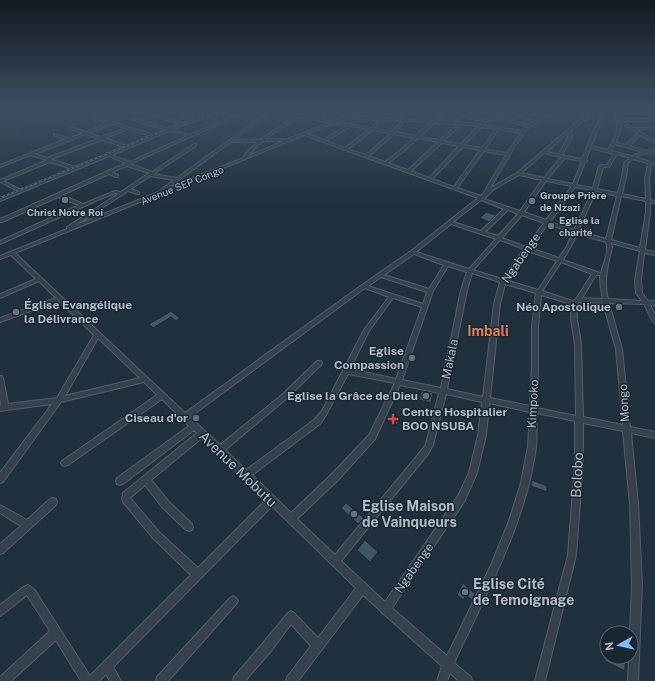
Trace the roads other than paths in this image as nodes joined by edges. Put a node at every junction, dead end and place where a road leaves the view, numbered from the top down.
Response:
1 (62, 142) edge
2 (95, 142) edge
3 (113, 142) edge
4 (139, 142) edge
5 (176, 142) edge
6 (227, 142) edge
7 (261, 142) edge
8 (285, 142) edge
9 (325, 142) edge
10 (355, 142) edge
11 (383, 142) edge
12 (412, 142) edge
13 (440, 142) joint
14 (465, 142) edge
15 (489, 142) edge
16 (516, 142) edge
17 (554, 142) edge
18 (568, 142) edge
19 (592, 142) edge
20 (631, 142) edge
21 (614, 143) joint
22 (195, 145) dead end
23 (461, 146) junction
24 (627, 146) junction
25 (126, 147) junction
26 (590, 147) junction
27 (345, 149) junction
28 (655, 149) edge
29 (484, 150) junction
30 (609, 151) junction
31 (543, 152) junction
32 (645, 152) junction
33 (616, 153) junction
34 (31, 154) junction
35 (108, 154) junction
36 (508, 154) junction
37 (655, 155) edge
38 (562, 156) junction
39 (366, 157) junction
40 (633, 157) junction
41 (244, 159) junction
42 (50, 160) junction
43 (585, 161) junction
44 (128, 163) junction
45 (653, 163) edge
46 (385, 164) junction
47 (0, 166) edge
48 (74, 168) junction
49 (109, 172) junction
50 (408, 172) junction
51 (151, 174) junction
52 (518, 174) junction
53 (118, 176) dead end
54 (177, 179) junction
55 (545, 179) junction
56 (430, 180) junction
57 (0, 181) edge
58 (574, 186) junction
59 (455, 188) junction
60 (128, 189) junction
61 (595, 190) junction
62 (21, 191) junction
63 (122, 193) junction
64 (159, 193) junction
65 (138, 194) dead end
66 (619, 195) junction
67 (58, 196) junction
68 (483, 197) junction
69 (0, 200) edge
70 (648, 201) junction
71 (655, 202) edge
72 (82, 205) junction
73 (507, 208) junction
74 (521, 212) junction
75 (0, 221) edge
76 (547, 222) junction
77 (451, 223) junction
78 (575, 232) junction
79 (482, 233) junction
80 (61, 234) junction
81 (0, 237) edge
82 (498, 238) junction
83 (6, 241) junction
84 (608, 241) junction
85 (0, 243) edge
86 (528, 249) junction
87 (643, 250) junction
88 (413, 252) junction
89 (12, 253) junction
90 (655, 254) edge
91 (0, 258) edge
92 (560, 260) junction
93 (447, 264) junction
94 (470, 271) junction
95 (380, 275) junction
96 (599, 275) junction
97 (40, 279) junction
98 (503, 281) junction
99 (364, 286) junction
100 (430, 291) junction
101 (539, 292) junction
102 (0, 296) edge
103 (392, 296) junction
104 (60, 298) junction
105 (576, 301) junction
106 (606, 302) junction
107 (646, 303) junction
108 (655, 304) edge
109 (424, 306) junction
110 (0, 320) edge
111 (655, 321) edge
112 (97, 335) junction
113 (319, 363) dead end
114 (347, 371) junction
115 (0, 378) edge
116 (144, 380) junction
117 (398, 383) junction
118 (443, 392) junction
119 (161, 396) junction
120 (58, 400) junction
121 (486, 400) junction
122 (3, 408) edge
123 (532, 410) junction
124 (184, 418) junction
125 (579, 420) junction
126 (193, 427) junction
127 (626, 428) junction
128 (201, 434) junction
129 (655, 435) edge
130 (219, 450) junction
131 (65, 463) dead end
132 (246, 475) junction
133 (0, 479) edge
134 (146, 480) junction
135 (120, 481) dead end
136 (271, 501) junction
137 (53, 502) dead end
138 (0, 509) edge
139 (291, 519) junction
140 (28, 525) junction
141 (189, 527) dead end
142 (0, 550) edge
143 (336, 562) junction
144 (198, 575) junction
145 (362, 588) junction
146 (233, 601) dead end
147 (385, 610) junction
148 (0, 611) edge
149 (57, 632) junction
150 (317, 644) junction
151 (448, 665) junction
152 (107, 666) junction
153 (2, 681) edge
154 (87, 681) edge
155 (92, 681) edge
156 (116, 681) edge
157 (161, 681) edge
158 (238, 681) edge
159 (291, 681) edge
160 (442, 681) edge
161 (467, 681) edge
162 (540, 681) edge
163 (633, 681) edge

1 - 34 street
2 - 42 street
3 - 25 street
4 - 25 street
5 - 44 street
6 - 54 street
7 - 41 street
8 - 41 street, Avenue SEP Congo
9 - 27 street
10 - 27 street
11 - 39 street
12 - 46 street
13 - 23 street
13 - 50 street
14 - 23 street
15 - 29 street
16 - 36 street
17 - 31 street
18 - 38 street, Makala
19 - 26 street, Ngabenge
20 - 24 street
21 - 24 street
21 - 30 street
22 - 51 street
23 - 29 street
23 - 56 street
24 - 32 street
25 - 35 street
26 - 30 street
26 - 43 street, Ngabenge
27 - 39 street
28 - 32 street
29 - 36 street
29 - 59 street
30 - 33 street
31 - 38 street
31 - 52 street
32 - 37 street
32 - 40 street
33 - 40 street
33 - 61 street, Kimpoko
34 - 42 street
34 - 47 street
35 - 44 street
35 - 48 street
36 - 68 street
38 - 43 street
38 - 55 street, Makala
39 - 46 street
40 - 45 street
40 - 66 street, Mongo
41 - 64 street, Avenue SEP Congo
42 - 48 street
42 - 57 street
43 - 58 street, Ngabenge
44 - 49 street
44 - 51 street
45 - 70 street
46 - 50 street
48 - 62 street
49 - 53 street
49 - 67 street
50 - 56 street
51 - 54 street
51 - 60 street
52 - 55 street
52 - 68 street
54 - 64 street
55 - 58 street
55 - 74 street, Makala
56 - 59 street
57 - 62 street
58 - 61 street
58 - 76 street, Ngabenge
59 - 68 street
60 - 63 street
60 - 65 street
61 - 66 street
61 - 78 street, Kimpoko
62 - 69 street
63 - 72 street
63 - 80 street
64 - 80 street, Avenue SEP Congo
66 - 70 street
66 - 84 street, Mongo
67 - 72 street
67 - 75 street
68 - 73 street
68 - 77 street
70 - 71 street
70 - 87 street
72 - 83 street
73 - 74 street
73 - 79 street
74 - 76 street
74 - 82 street, Makala
76 - 78 street
76 - 86 street, Ngabenge
77 - 79 street
77 - 88 street
78 - 84 street
78 - 92 street, Kimpoko
79 - 82 street
80 - 89 street, Avenue SEP Congo
81 - 83 street
82 - 86 street
82 - 94 street, Makala
83 - 85 street
84 - 87 street
84 - 96 street, Mongo
86 - 92 street
86 - 98 street, Ngabenge
87 - 90 street
87 - 107 street
88 - 93 street
88 - 95 street
89 - 91 street, Avenue SEP Congo
89 - 97 street, Avenue Mobutu
92 - 96 street
92 - 101 street, Kimpoko
93 - 94 street
93 - 100 street
94 - 98 street
94 - 118 street, Makala
95 - 99 street
95 - 100 street
96 - 105 street
96 - 106 street, Mongo
97 - 102 street
97 - 104 street, Avenue Mobutu
98 - 101 street
98 - 121 street, Ngabenge
99 - 103 street
99 - 124 street
100 - 109 street
101 - 105 street
101 - 123 street, Kimpoko
103 - 109 street
103 - 114 street
104 - 110 street
104 - 112 street, Avenue Mobutu
105 - 106 street
105 - 125 street, Bolobo
106 - 107 street
106 - 127 street, Mongo
107 - 108 street
107 - 111 street
109 - 117 street
112 - 116 street, Avenue Mobutu
112 - 120 street
113 - 130 street
114 - 117 street
114 - 132 street
115 - 122 street
116 - 119 street, Avenue Mobutu
116 - 120 street
117 - 118 street
117 - 139 street
118 - 121 street
118 - 143 street, Makala
119 - 124 street, Avenue Mobutu
119 - 131 street
120 - 122 street
120 - 133 street
121 - 123 street
121 - 147 street, Ngabenge
123 - 125 street
123 - 151 street, Kimpoko
124 - 126 street, Avenue Mobutu
125 - 127 street
125 - 162 street, Bolobo
126 - 128 street, Avenue Mobutu
126 - 135 street
127 - 129 street
127 - 163 street, Mongo
128 - 130 street, Avenue Mobutu
128 - 134 street
130 - 132 street, Avenue Mobutu
132 - 136 street, Avenue Mobutu
134 - 141 street
134 - 144 street
136 - 139 street, Avenue Mobutu
136 - 144 street
137 - 140 street
138 - 140 street
139 - 143 street, Avenue Mobutu
140 - 142 street
143 - 145 street, Avenue Mobutu
144 - 152 street
145 - 147 street, Avenue Mobutu
145 - 150 street
146 - 157 street
147 - 151 street, Avenue Mobutu
148 - 149 street
149 - 153 street
149 - 154 street
150 - 158 street
150 - 159 street
151 - 160 street, Kimpoko
151 - 161 street, Avenue Mobutu
152 - 155 street
152 - 156 street

